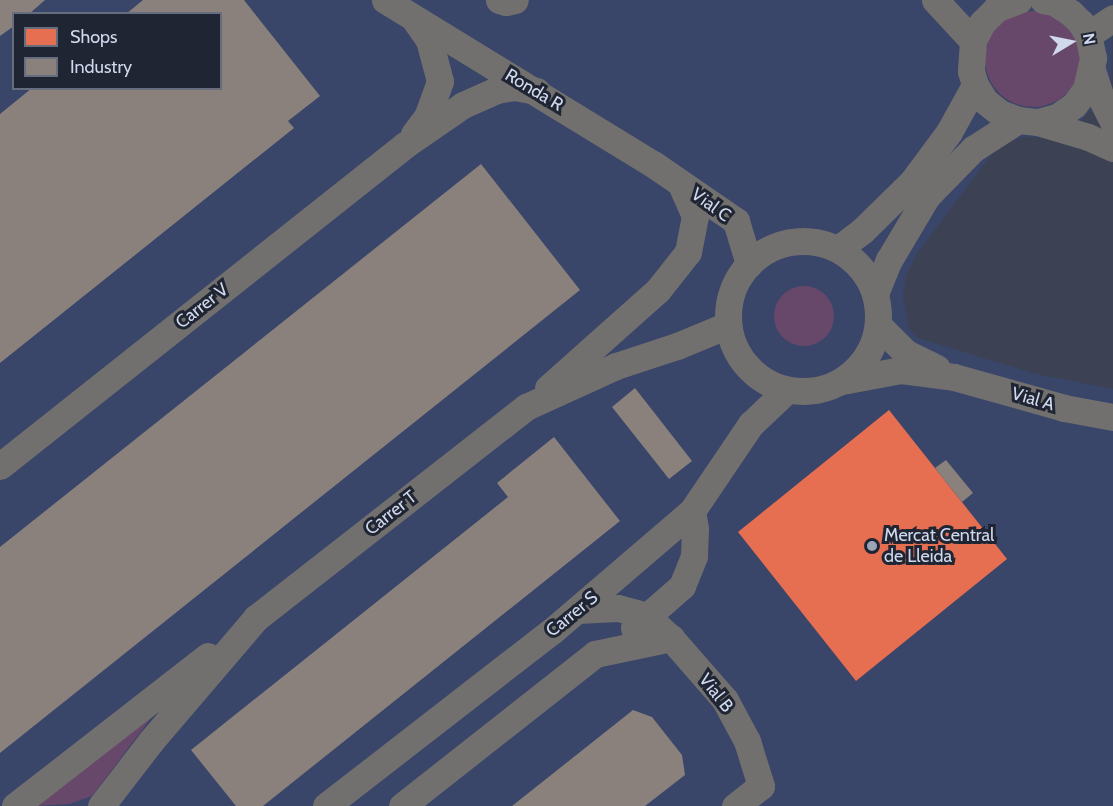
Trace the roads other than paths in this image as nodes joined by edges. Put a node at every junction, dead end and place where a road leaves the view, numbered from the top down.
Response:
1 (386, 0) edge
2 (499, 0) edge
3 (515, 0) edge
4 (935, 0) edge
5 (1019, 0) edge
6 (1043, 0) edge
7 (1067, 6) edge
8 (1113, 18) edge
9 (414, 19) junction
10 (1088, 34) junction
11 (972, 41) junction
12 (1092, 70) junction
13 (975, 85) junction
14 (537, 91) junction
15 (1028, 121) junction
16 (1113, 122) edge
17 (405, 145) junction
18 (1113, 148) edge
19 (680, 183) junction
20 (838, 249) junction
21 (749, 264) junction
22 (875, 294) junction
23 (728, 325) junction
24 (878, 325) junction
25 (954, 377) junction
26 (842, 381) junction
27 (787, 390) junction
28 (526, 408) junction
29 (1113, 417) edge
30 (0, 466) edge
31 (692, 511) junction
32 (577, 610) junction
33 (647, 616) junction
34 (256, 618) junction
35 (671, 638) junction
36 (595, 654) junction
37 (15, 806) edge
38 (101, 806) edge
39 (326, 806) edge
40 (402, 806) edge
41 (735, 806) edge

1 - 9 street, Ronda R
2 - 3 street
4 - 11 street
5 - 11 street
6 - 7 street
7 - 10 street
8 - 10 street
9 - 14 street, Ronda R
9 - 17 street, Carrer V
10 - 12 street
11 - 13 street
12 - 15 street
12 - 16 street
13 - 15 street
13 - 20 street
14 - 17 street, Carrer V
14 - 19 street, Ronda R
15 - 18 street
15 - 22 street
17 - 30 street, Carrer V
19 - 21 street, Vial C
19 - 28 street, Carrer T
20 - 21 street
20 - 22 street
21 - 23 street
22 - 24 street
23 - 27 street
23 - 28 street, Carrer T
24 - 25 street, Vial A
24 - 26 street
25 - 26 street, Vial A
25 - 29 street, Vial A
26 - 27 street
27 - 31 street, Carrer S
28 - 34 street, Carrer T
31 - 32 street, Carrer S
31 - 33 street
32 - 33 street, Vial B
32 - 39 street, Carrer S
33 - 35 street, Vial B
33 - 36 street
34 - 37 street, Carrer T
34 - 38 street, Carrer T
35 - 36 street
35 - 41 street, Vial B
36 - 40 street

